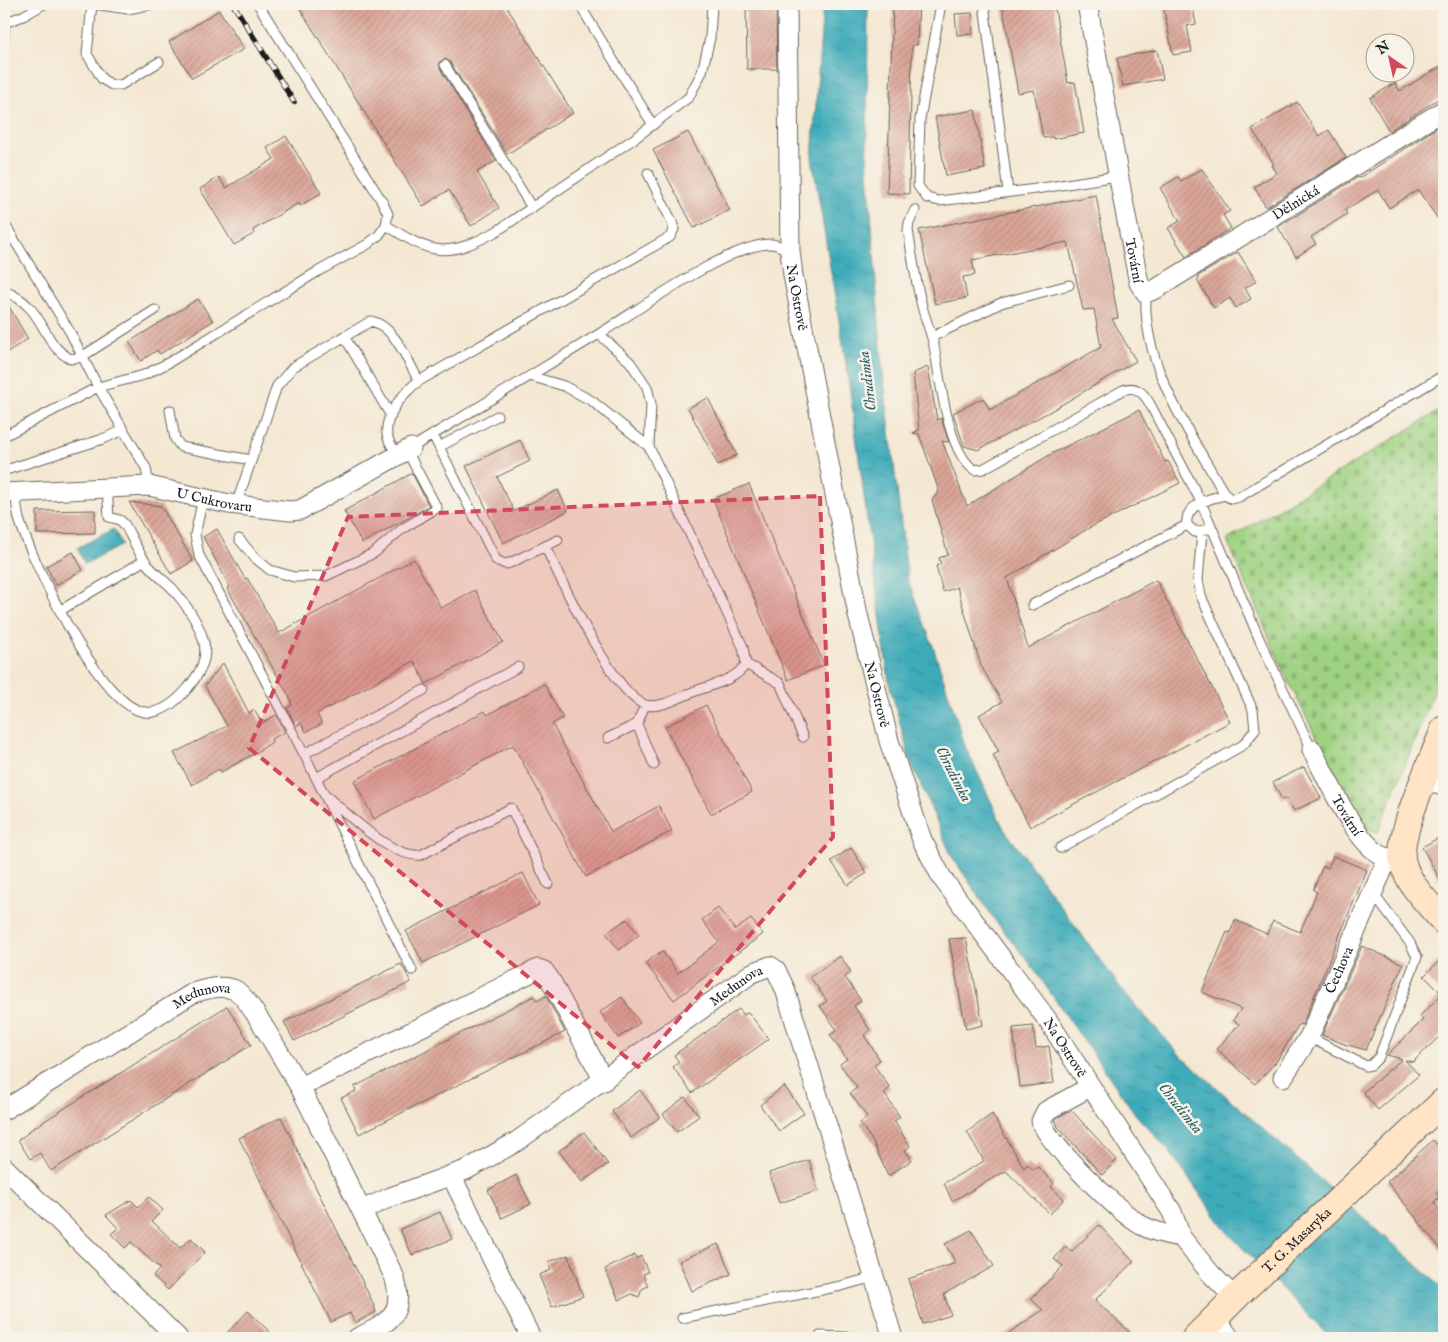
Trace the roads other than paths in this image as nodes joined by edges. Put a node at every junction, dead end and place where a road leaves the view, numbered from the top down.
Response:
1 (44, 4) edge
2 (93, 4) edge
3 (152, 4) edge
4 (258, 4) edge
5 (579, 4) edge
6 (712, 4) edge
7 (788, 4) edge
8 (942, 4) edge
9 (984, 4) edge
10 (1087, 4) edge
11 (4, 22) edge
12 (4, 40) edge
13 (159, 62) dead end
14 (445, 65) dead end
15 (1444, 110) edge
16 (653, 125) junction
17 (648, 172) dead end
18 (1117, 176) junction
19 (1008, 192) junction
20 (532, 208) junction
21 (915, 210) dead end
22 (4, 223) edge
23 (386, 225) junction
24 (790, 251) junction
25 (1069, 284) dead end
26 (4, 291) edge
27 (1146, 293) junction
28 (155, 310) dead end
29 (599, 334) junction
30 (344, 336) junction
31 (932, 337) junction
32 (83, 356) junction
33 (1444, 375) edge
34 (530, 376) junction
35 (419, 381) junction
36 (98, 387) junction
37 (170, 410) dead end
38 (391, 416) junction
39 (496, 416) dead end
40 (124, 430) junction
41 (433, 435) junction
42 (4, 436) edge
43 (439, 447) junction
44 (649, 447) junction
45 (405, 452) junction
46 (251, 460) junction
47 (6, 470) dead end
48 (149, 486) junction
49 (107, 487) junction
50 (10, 493) edge
51 (1227, 497) junction
52 (203, 498) junction
53 (1201, 502) junction
54 (236, 505) junction
55 (1187, 525) junction
56 (1212, 527) junction
57 (1202, 531) junction
58 (239, 539) dead end
59 (558, 540) dead end
60 (545, 546) junction
61 (145, 560) junction
62 (1032, 605) dead end
63 (61, 610) junction
64 (746, 664) junction
65 (518, 667) dead end
66 (424, 690) dead end
67 (644, 705) junction
68 (638, 724) junction
69 (1444, 729) edge
70 (804, 737) dead end
71 (608, 738) dead end
72 (1312, 750) joint
73 (304, 754) junction
74 (654, 765) dead end
75 (316, 778) junction
76 (1437, 787) edge
77 (324, 794) junction
78 (1060, 848) dead end
79 (1395, 859) junction
80 (548, 884) dead end
81 (1372, 891) junction
82 (1444, 922) edge
83 (412, 970) dead end
84 (1309, 1037) junction
85 (1284, 1077) dead end
86 (604, 1081) junction
87 (300, 1087) junction
88 (1090, 1087) junction
89 (1444, 1101) edge
90 (4, 1110) edge
91 (1444, 1111) edge
92 (1401, 1143) junction
93 (4, 1167) edge
94 (451, 1175) junction
95 (362, 1210) junction
96 (1181, 1237) junction
97 (874, 1277) junction
98 (1239, 1294) junction
99 (682, 1318) dead end
100 (1222, 1328) edge
101 (820, 1336) dead end
102 (178, 1338) edge
103 (357, 1338) edge
104 (531, 1338) edge
105 (870, 1338) edge
106 (888, 1338) edge
107 (893, 1338) edge
108 (1195, 1338) edge

1 - 11 lane
2 - 3 lane
2 - 13 lane
4 - 23 lane
5 - 16 lane
6 - 16 lane
7 - 24 street, Na Ostrově
8 - 19 lane
9 - 19 lane
10 - 18 street, Tovární
11 - 12 lane
14 - 20 lane
15 - 27 street, Dělnická
16 - 20 lane
17 - 35 lane
18 - 19 lane
18 - 27 street, Tovární
20 - 23 lane
21 - 31 lane
22 - 32 lane
23 - 36 lane
24 - 29 lane
24 - 88 street, Na Ostrově
25 - 31 lane
26 - 32 lane
27 - 51 lane, Tovární
28 - 32 lane
29 - 34 lane
29 - 44 lane
30 - 35 lane
30 - 38 lane
30 - 46 lane
31 - 53 lane
32 - 36 lane
33 - 51 lane
34 - 41 lane
34 - 44 lane
35 - 38 lane
36 - 40 lane
36 - 42 lane
37 - 46 lane
38 - 45 lane
39 - 43 lane
40 - 47 lane
40 - 48 lane
41 - 43 lane
41 - 45 lane
43 - 60 lane
44 - 64 lane
45 - 54 street, U Cukrovaru
45 - 58 lane
46 - 54 lane
48 - 49 street, U Cukrovaru
48 - 52 street, U Cukrovaru
49 - 50 street, U Cukrovaru
49 - 61 lane
50 - 63 lane
51 - 53 lane
52 - 54 street, U Cukrovaru
52 - 73 lane
53 - 55 lane
53 - 56 lane
55 - 57 lane
55 - 62 lane
56 - 57 lane
56 - 72 lane
57 - 78 lane
59 - 60 lane
60 - 67 lane
61 - 63 lane
61 - 63 lane
64 - 67 lane
64 - 70 lane
65 - 75 lane
66 - 73 lane
67 - 68 lane
68 - 71 lane
68 - 74 lane
69 - 76 main road
72 - 79 street, Tovární
73 - 75 lane
75 - 77 lane
76 - 79 main road
77 - 80 lane
77 - 83 lane
79 - 81 street, Čechova
79 - 82 main road
81 - 84 street, Čechova
81 - 84 lane
84 - 85 street, Čechova
86 - 87 street
86 - 94 street, Medunova
86 - 97 street, Medunova
87 - 90 street, Medunova
87 - 95 street, Medunova
88 - 96 street, Na Ostrově
88 - 96 street, Na Ostrově
89 - 92 main road, T. G. Masaryka
91 - 92 main road, T. G. Masaryka
92 - 98 main road, T. G. Masaryka
93 - 102 street
94 - 95 street, Medunova
94 - 104 street
95 - 103 street, Medunova
96 - 98 street, Na Ostrově
97 - 99 lane
97 - 107 street, Medunova
98 - 100 main road, T. G. Masaryka
100 - 108 main road, T. G. Masaryka
101 - 105 lane
106 - 107 lane

